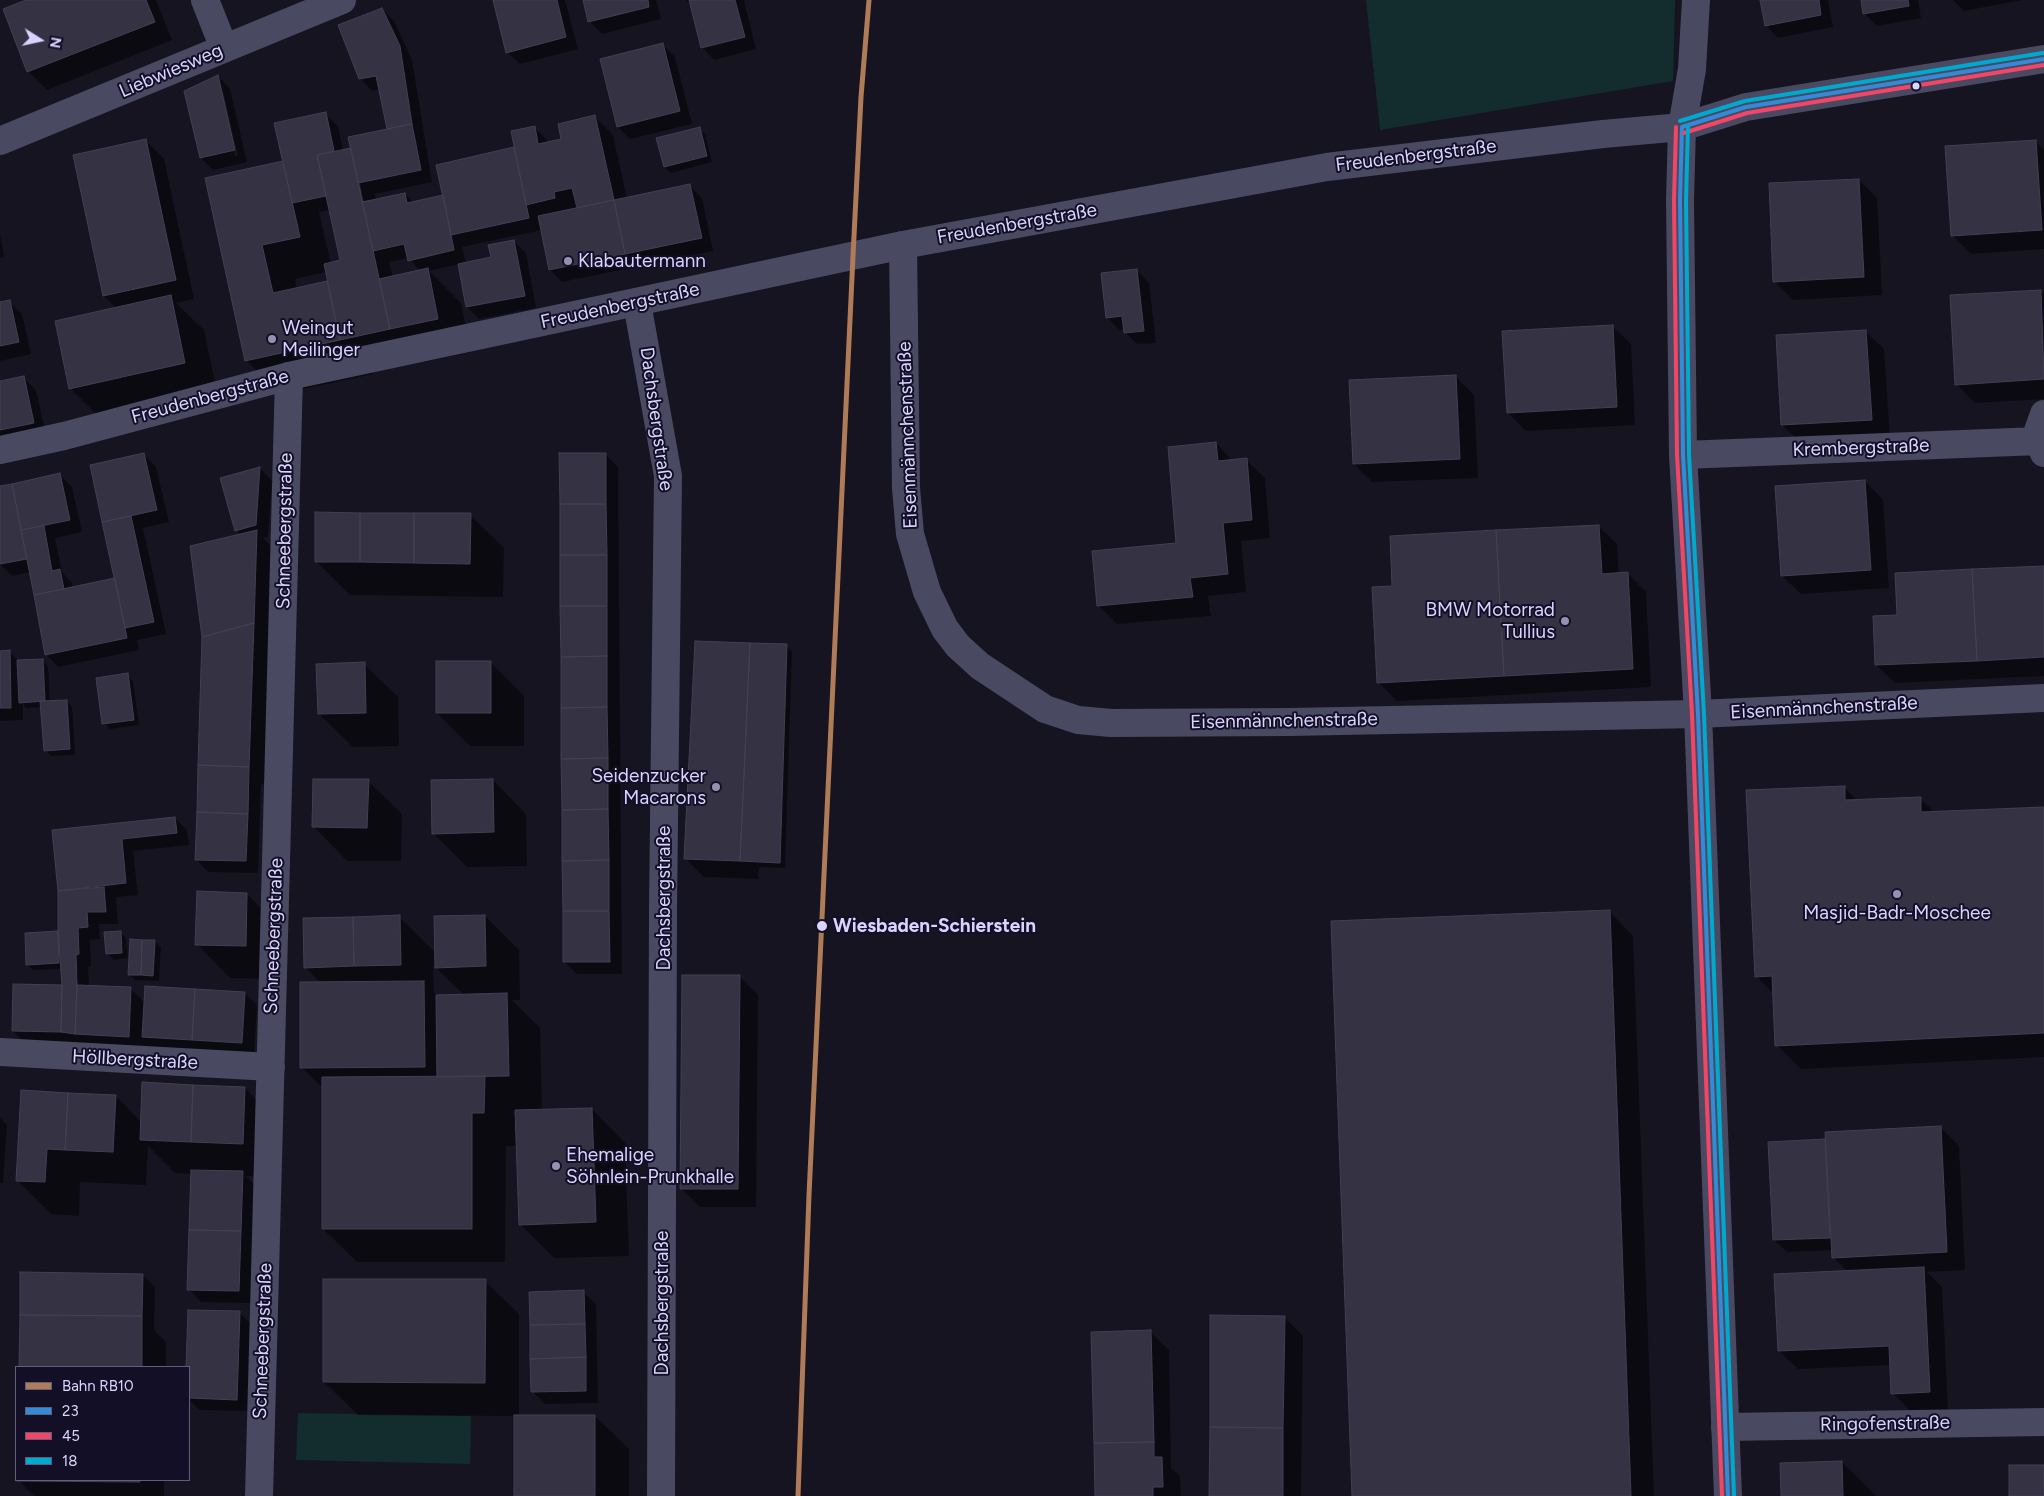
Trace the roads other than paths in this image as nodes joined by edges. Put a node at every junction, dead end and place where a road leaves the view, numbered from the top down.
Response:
1 (205, 0) edge
2 (342, 0) edge
3 (1696, 0) edge
4 (224, 48) junction
5 (2044, 59) edge
6 (1682, 127) junction
7 (0, 142) edge
8 (903, 245) junction
9 (637, 303) junction
10 (289, 376) junction
11 (2044, 414) edge
12 (2041, 447) edge
13 (0, 450) edge
14 (1683, 455) junction
15 (2044, 698) edge
16 (1698, 714) junction
17 (0, 1052) edge
18 (271, 1067) junction
19 (2044, 1422) edge
20 (1725, 1427) junction
21 (259, 1496) edge
22 (661, 1496) edge
23 (1728, 1496) edge

1 - 4 street
2 - 4 street, Liebwiesweg
3 - 6 street
4 - 7 street, Liebwiesweg
5 - 6 street, Freudenbergstraße
6 - 8 street, Freudenbergstraße
6 - 14 street
8 - 9 street, Freudenbergstraße
8 - 16 street, Eisenmännchenstraße
9 - 10 street, Freudenbergstraße
9 - 22 street, Dachsbergstraße
10 - 13 street, Freudenbergstraße
10 - 18 street, Schneebergstraße
11 - 12 street, Krembergstraße
12 - 14 street, Krembergstraße
14 - 16 street
15 - 16 street, Eisenmännchenstraße
16 - 20 street
17 - 18 street, Höllbergstraße
18 - 21 street, Schneebergstraße
19 - 20 street, Ringofenstraße
20 - 23 street

